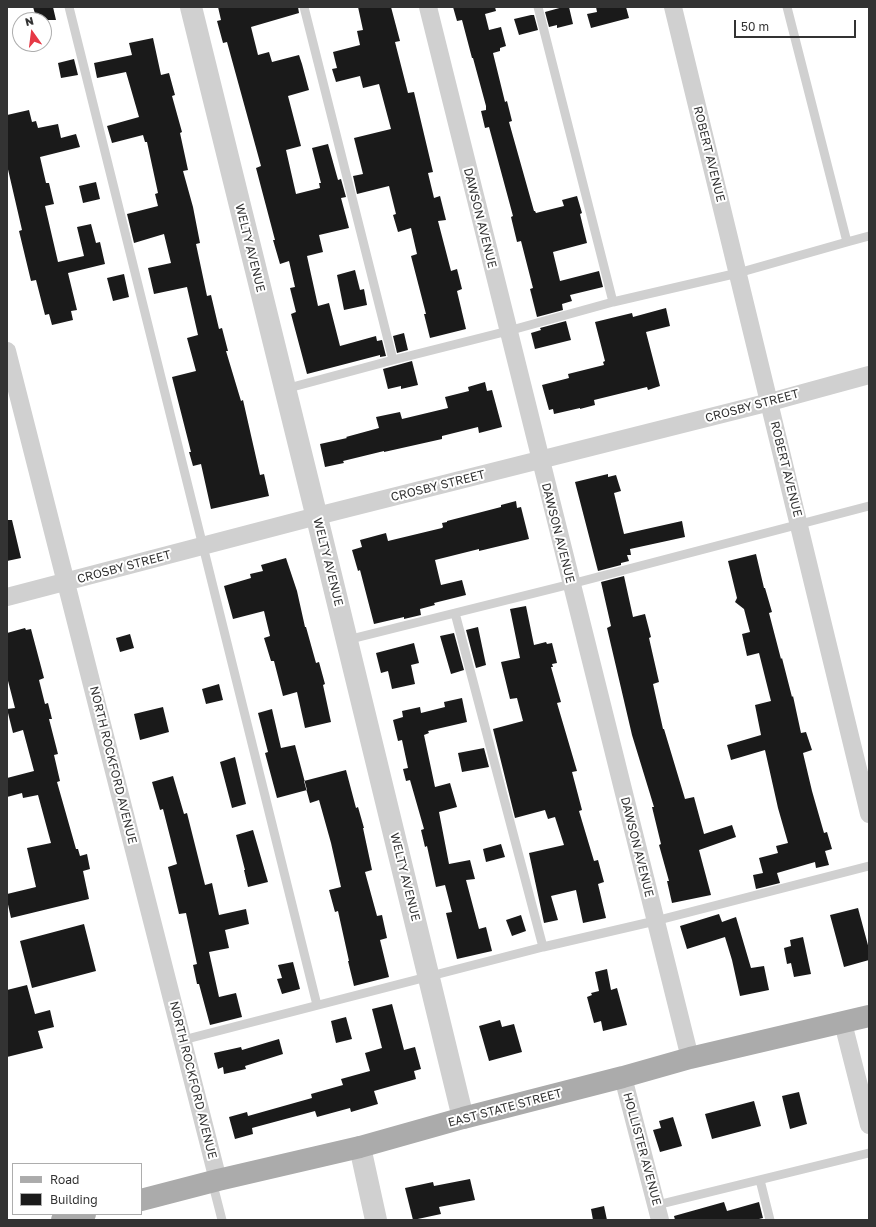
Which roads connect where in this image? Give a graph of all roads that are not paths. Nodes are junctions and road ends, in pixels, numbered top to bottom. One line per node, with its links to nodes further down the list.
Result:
1 (69, 7): 22 (lane)
2 (191, 7): 16 (street, WELTY AVENUE)
3 (304, 7): 14 (lane)
4 (428, 7): 12 (street, DAWSON AVENUE)
5 (538, 7): 11 (lane)
6 (673, 7): 10 (street, ROBERT AVENUE)
7 (787, 7): 9 (lane)
8 (869, 236): 9 (lane)
9 (847, 242): 10 (lane)
10 (738, 273): 11 (lane); 17 (street, ROBERT AVENUE)
11 (613, 302): 12 (lane)
12 (508, 331): 14 (lane); 18 (street, DAWSON AVENUE)
13 (7, 351): 23 (street, NORTH ROCKFORD AVENUE)
14 (393, 360): 16 (lane)
15 (869, 375): 17 (street, CROSBY STREET)
16 (285, 389): 20 (street, WELTY AVENUE)
17 (770, 402): 18 (street, CROSBY STREET); 21 (street, ROBERT AVENUE)
18 (540, 461): 20 (street, CROSBY STREET); 24 (street, DAWSON AVENUE)
19 (869, 506): 21 (lane)
20 (317, 516): 22 (street, CROSBY STREET); 27 (street, WELTY AVENUE)
21 (799, 524): 24 (lane); 28 (street, ROBERT AVENUE)
22 (204, 546): 23 (street, CROSBY STREET); 33 (lane)
23 (67, 582): 25 (street, CROSBY STREET); 36 (street, NORTH ROCKFORD AVENUE)
24 (571, 584): 26 (lane); 30 (street, DAWSON AVENUE)
25 (7, 597)
26 (455, 614): 27 (lane); 31 (lane)
27 (347, 640): 32 (street, WELTY AVENUE)
28 (869, 814)
29 (869, 866): 30 (lane)
30 (655, 921): 31 (lane); 37 (street, DAWSON AVENUE)
31 (543, 947): 32 (lane)
32 (429, 976): 33 (lane); 39 (street, WELTY AVENUE)
33 (317, 1005): 36 (lane)
34 (869, 1016): 35 (main road, EAST STATE STREET)
35 (843, 1022): 37 (main road, EAST STATE STREET); 40 (street)
36 (183, 1040): 44 (street, NORTH ROCKFORD AVENUE)
37 (690, 1058): 38 (main road, EAST STATE STREET)
38 (623, 1077): 39 (main road, EAST STATE STREET); 46 (street, HOLLISTER AVENUE)
39 (464, 1118): 41 (main road, EAST STATE STREET)
40 (869, 1125)
41 (360, 1147): 44 (main road, EAST STATE STREET); 50 (street)
42 (869, 1153): 43 (lane)
43 (760, 1180): 46 (lane); 51 (lane)
44 (215, 1181): 45 (main road, EAST STATE STREET); 49 (lane)
45 (142, 1200)
46 (658, 1213)
47 (83, 1215): 48 (main road)
48 (62, 1220)
49 (222, 1220)
50 (376, 1220)
51 (770, 1220)

